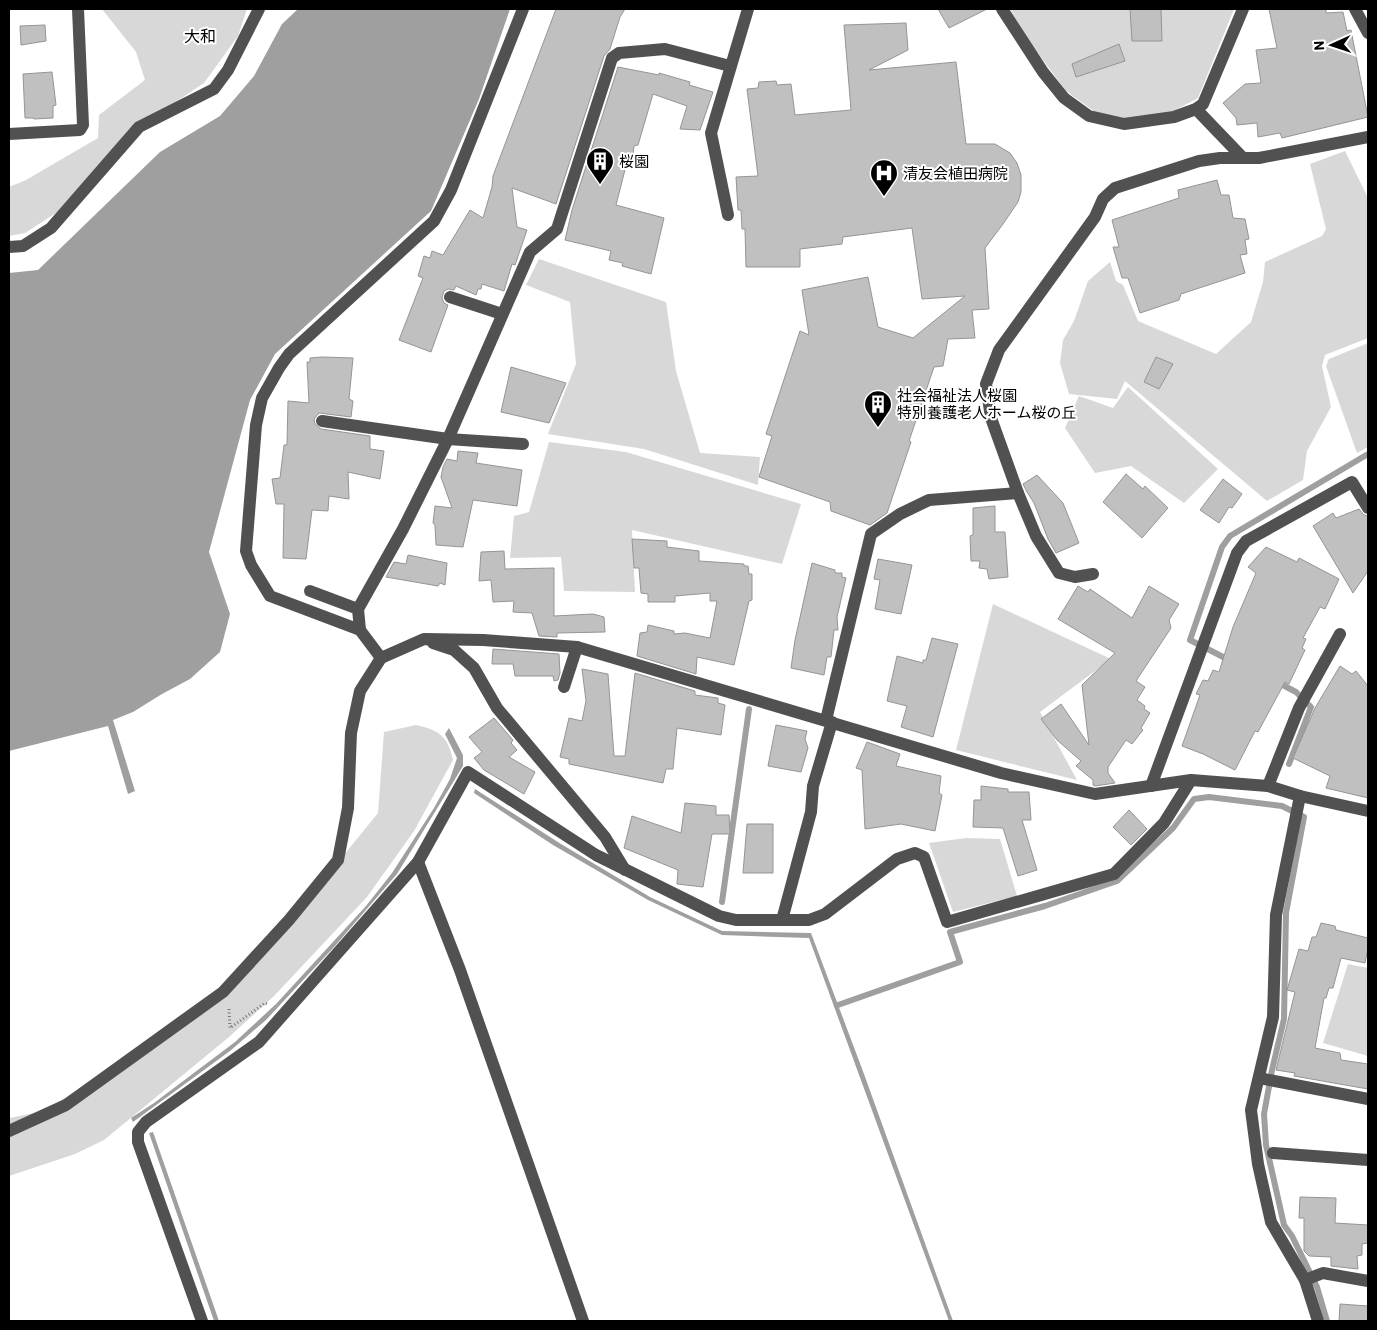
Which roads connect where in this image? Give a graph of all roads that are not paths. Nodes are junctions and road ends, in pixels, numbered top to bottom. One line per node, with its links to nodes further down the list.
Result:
1 (78, 9): 11 (street)
2 (259, 9): 15 (street)
3 (523, 9): 26 (street)
4 (748, 9): 9 (street)
5 (1002, 9): 10 (street)
6 (1243, 9): 10 (street)
7 (1355, 9): 8 (street)
8 (1368, 33)
9 (730, 66): 14 (street); 17 (street)
10 (1196, 109): 13 (street)
11 (9, 134)
12 (1368, 137): 13 (street)
13 (1243, 158): 21 (street)
14 (728, 215)
15 (9, 248)
16 (450, 297): 17 (street)
17 (502, 314): 19 (street)
18 (322, 420): 19 (street)
19 (448, 439): 20 (street); 25 (street)
20 (523, 444)
21 (1018, 493): 23 (street); 32 (street)
22 (1368, 508): 34 (street)
23 (1093, 574)
24 (310, 591): 25 (street)
25 (358, 609): 26 (street)
26 (360, 630): 30 (street)
27 (1340, 634): 35 (street)
28 (424, 639): 29 (street); 30 (street); 39 (street)
29 (578, 647): 31 (street); 32 (street)
30 (381, 658): 43 (street)
31 (564, 687)
32 (829, 721): 34 (street); 40 (street)
33 (1191, 780): 34 (street); 35 (street); 40 (street)
34 (1151, 786)
35 (1268, 786): 36 (street)
36 (1300, 796): 37 (street); 41 (street)
37 (1368, 811)
38 (418, 862): 39 (street); 48 (street); 49 (street)
39 (626, 870): 40 (street)
40 (782, 920)
41 (1259, 1078): 42 (street); 46 (street)
42 (1368, 1099)
43 (9, 1130)
44 (1273, 1153): 45 (street)
45 (1368, 1160)
46 (1305, 1280): 47 (street); 50 (street)
47 (1368, 1281)
48 (202, 1321)
49 (583, 1321)
50 (1318, 1321)

